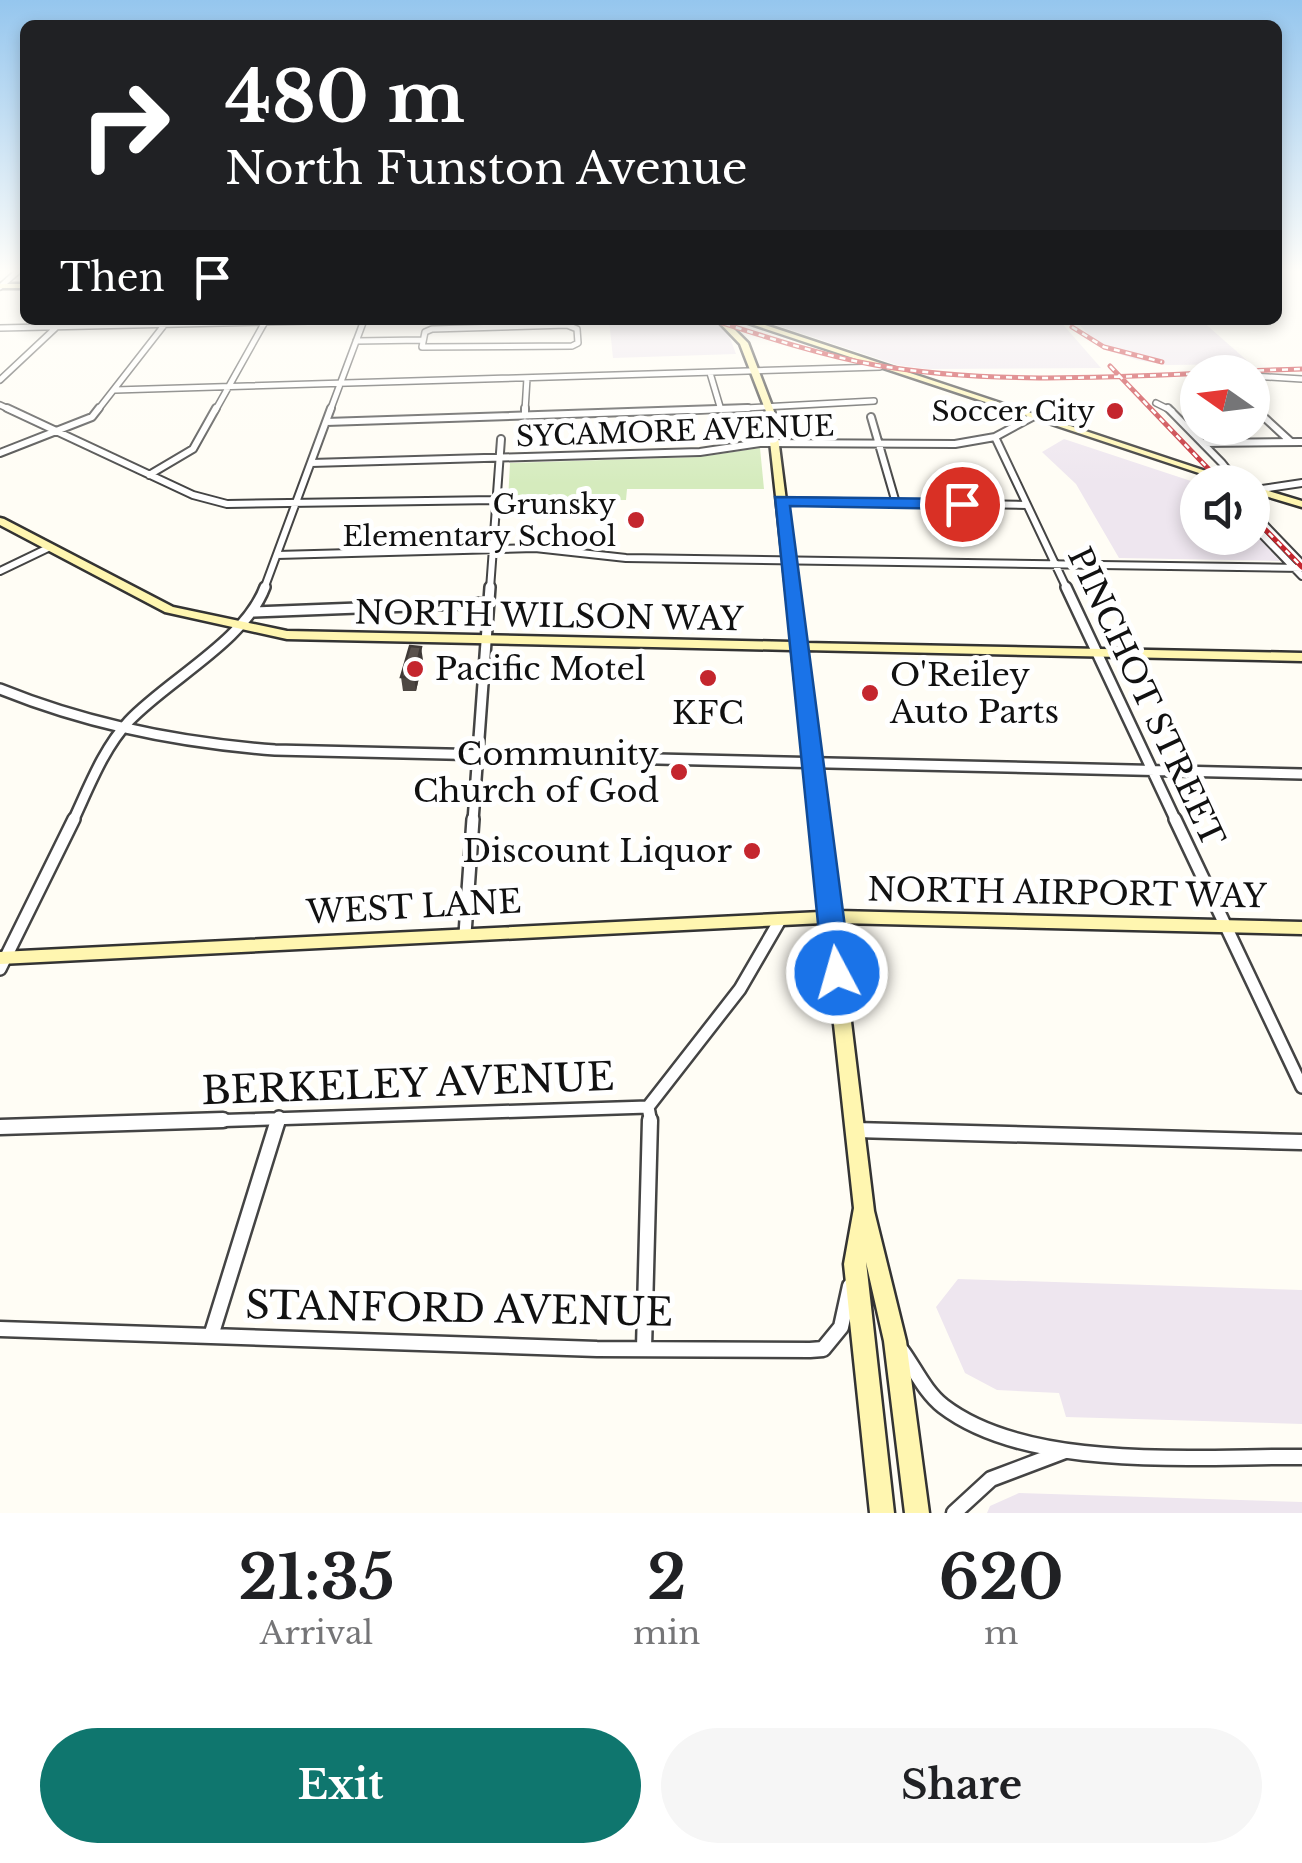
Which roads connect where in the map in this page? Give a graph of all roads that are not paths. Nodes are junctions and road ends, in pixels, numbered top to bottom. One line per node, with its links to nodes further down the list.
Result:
1 (40, 343): 15 (street)
2 (151, 343): 18 (street)
3 (253, 343): 17 (street)
4 (355, 343): 16 (street)
5 (423, 343): 6 (street)
6 (576, 343)
7 (744, 343): 10 (main road)
8 (802, 343): 9 (main road)
9 (880, 367): 10 (street); 26 (main road)
10 (757, 372): 11 (street); 22 (main road)
11 (710, 373): 13 (street); 23 (street)
12 (1270, 377): 14 (street)
13 (527, 378): 16 (street); 24 (street)
14 (1298, 378)
15 (0, 380)
16 (340, 383): 17 (street); 28 (street)
17 (229, 386): 18 (street); 44 (street)
18 (115, 390): 30 (street)
19 (874, 401): 22 (street)
20 (1156, 404): 27 (street)
21 (0, 405): 30 (street)
22 (770, 406): 23 (street); 33 (main road)
23 (721, 410): 24 (street)
24 (525, 416): 28 (street)
25 (871, 416): 37 (street)
26 (1034, 416): 31 (street, SYCAMORE AVENUE); 42 (main road)
27 (1180, 420)
28 (326, 422): 41 (street)
29 (1270, 423): 35 (street)
30 (58, 432): 39 (street); 44 (street)
31 (995, 437): 37 (street, SYCAMORE AVENUE); 52 (street, PINCHOT STREET)
32 (500, 439): 40 (street)
33 (775, 442): 37 (street, SYCAMORE AVENUE); 40 (street, SYCAMORE AVENUE); 49 (main road)
34 (1270, 442): 35 (street)
35 (1291, 442): 36 (street)
36 (1302, 442)
37 (879, 444): 50 (street)
38 (1204, 445): 43 (street)
39 (0, 452)
40 (499, 458): 41 (street, SYCAMORE AVENUE); 48 (street)
41 (311, 464): 53 (street)
42 (1182, 465)
43 (1223, 465)
44 (149, 475): 53 (street)
45 (1302, 483): 46 (street)
46 (1270, 488)
47 (1270, 494): 51 (main road)
48 (496, 500): 53 (street); 58 (street)
49 (781, 501): 50 (street); 60 (main road)
50 (896, 503): 52 (street)
51 (1302, 504)
52 (1027, 505): 61 (street, PINCHOT STREET)
53 (294, 506): 59 (street)
54 (0, 521): 57 (main road, NORTH WILSON WAY)
55 (1270, 533): 62 (street)
56 (1270, 541): 62 (street)
57 (48, 548): 63 (street); 66 (main road, NORTH WILSON WAY)
58 (492, 548): 59 (street); 60 (street); 64 (street)
59 (277, 555): 65 (street)
60 (788, 561): 61 (street); 68 (main road)
61 (1056, 565): 62 (street); 69 (street, PINCHOT STREET)
62 (1300, 569)
63 (0, 571)
64 (488, 603): 65 (street); 67 (street)
65 (253, 612): 66 (street)
66 (236, 627): 67 (main road, NORTH WILSON WAY); 72 (street)
67 (484, 642): 68 (main road, NORTH WILSON WAY); 73 (street)
68 (799, 648): 69 (main road, NORTH WILSON WAY); 74 (main road)
69 (1098, 654): 70 (main road, NORTH WILSON WAY); 75 (street, PINCHOT STREET)
70 (1302, 657)
71 (0, 690): 72 (street)
72 (121, 730): 73 (street); 82 (street)
73 (475, 756): 74 (street); 81 (street)
74 (813, 763): 75 (street); 77 (main road)
75 (1154, 771): 76 (street); 79 (street, PINCHOT STREET)
76 (1302, 774)
77 (831, 917): 78 (main road, WEST LANE); 79 (main road, NORTH AIRPORT WAY); 87 (main road)
78 (780, 920): 81 (main road, WEST LANE); 84 (street, BERKELEY AVENUE)
79 (1227, 926): 80 (main road, NORTH AIRPORT WAY); 83 (street, PINCHOT STREET)
80 (1302, 928)
81 (465, 934): 82 (main road, WEST LANE)
82 (2, 962)
83 (1302, 1087)
84 (648, 1108): 85 (street, BERKELEY AVENUE); 94 (street)
85 (278, 1118): 86 (street, BERKELEY AVENUE); 92 (street)
86 (0, 1126)
87 (854, 1130): 88 (street); 89 (main road)
88 (1302, 1142)
89 (864, 1210): 90 (main road); 93 (main road)
90 (855, 1264): 94 (street, STANFORD AVENUE); 97 (main road)
91 (0, 1329): 92 (street, STANFORD AVENUE)
92 (211, 1336): 94 (street, STANFORD AVENUE)
93 (895, 1341): 95 (street); 98 (main road)
94 (644, 1348)
95 (1068, 1450): 96 (street); 99 (street)
96 (1302, 1457)
97 (882, 1513)
98 (916, 1513)
99 (954, 1513)

